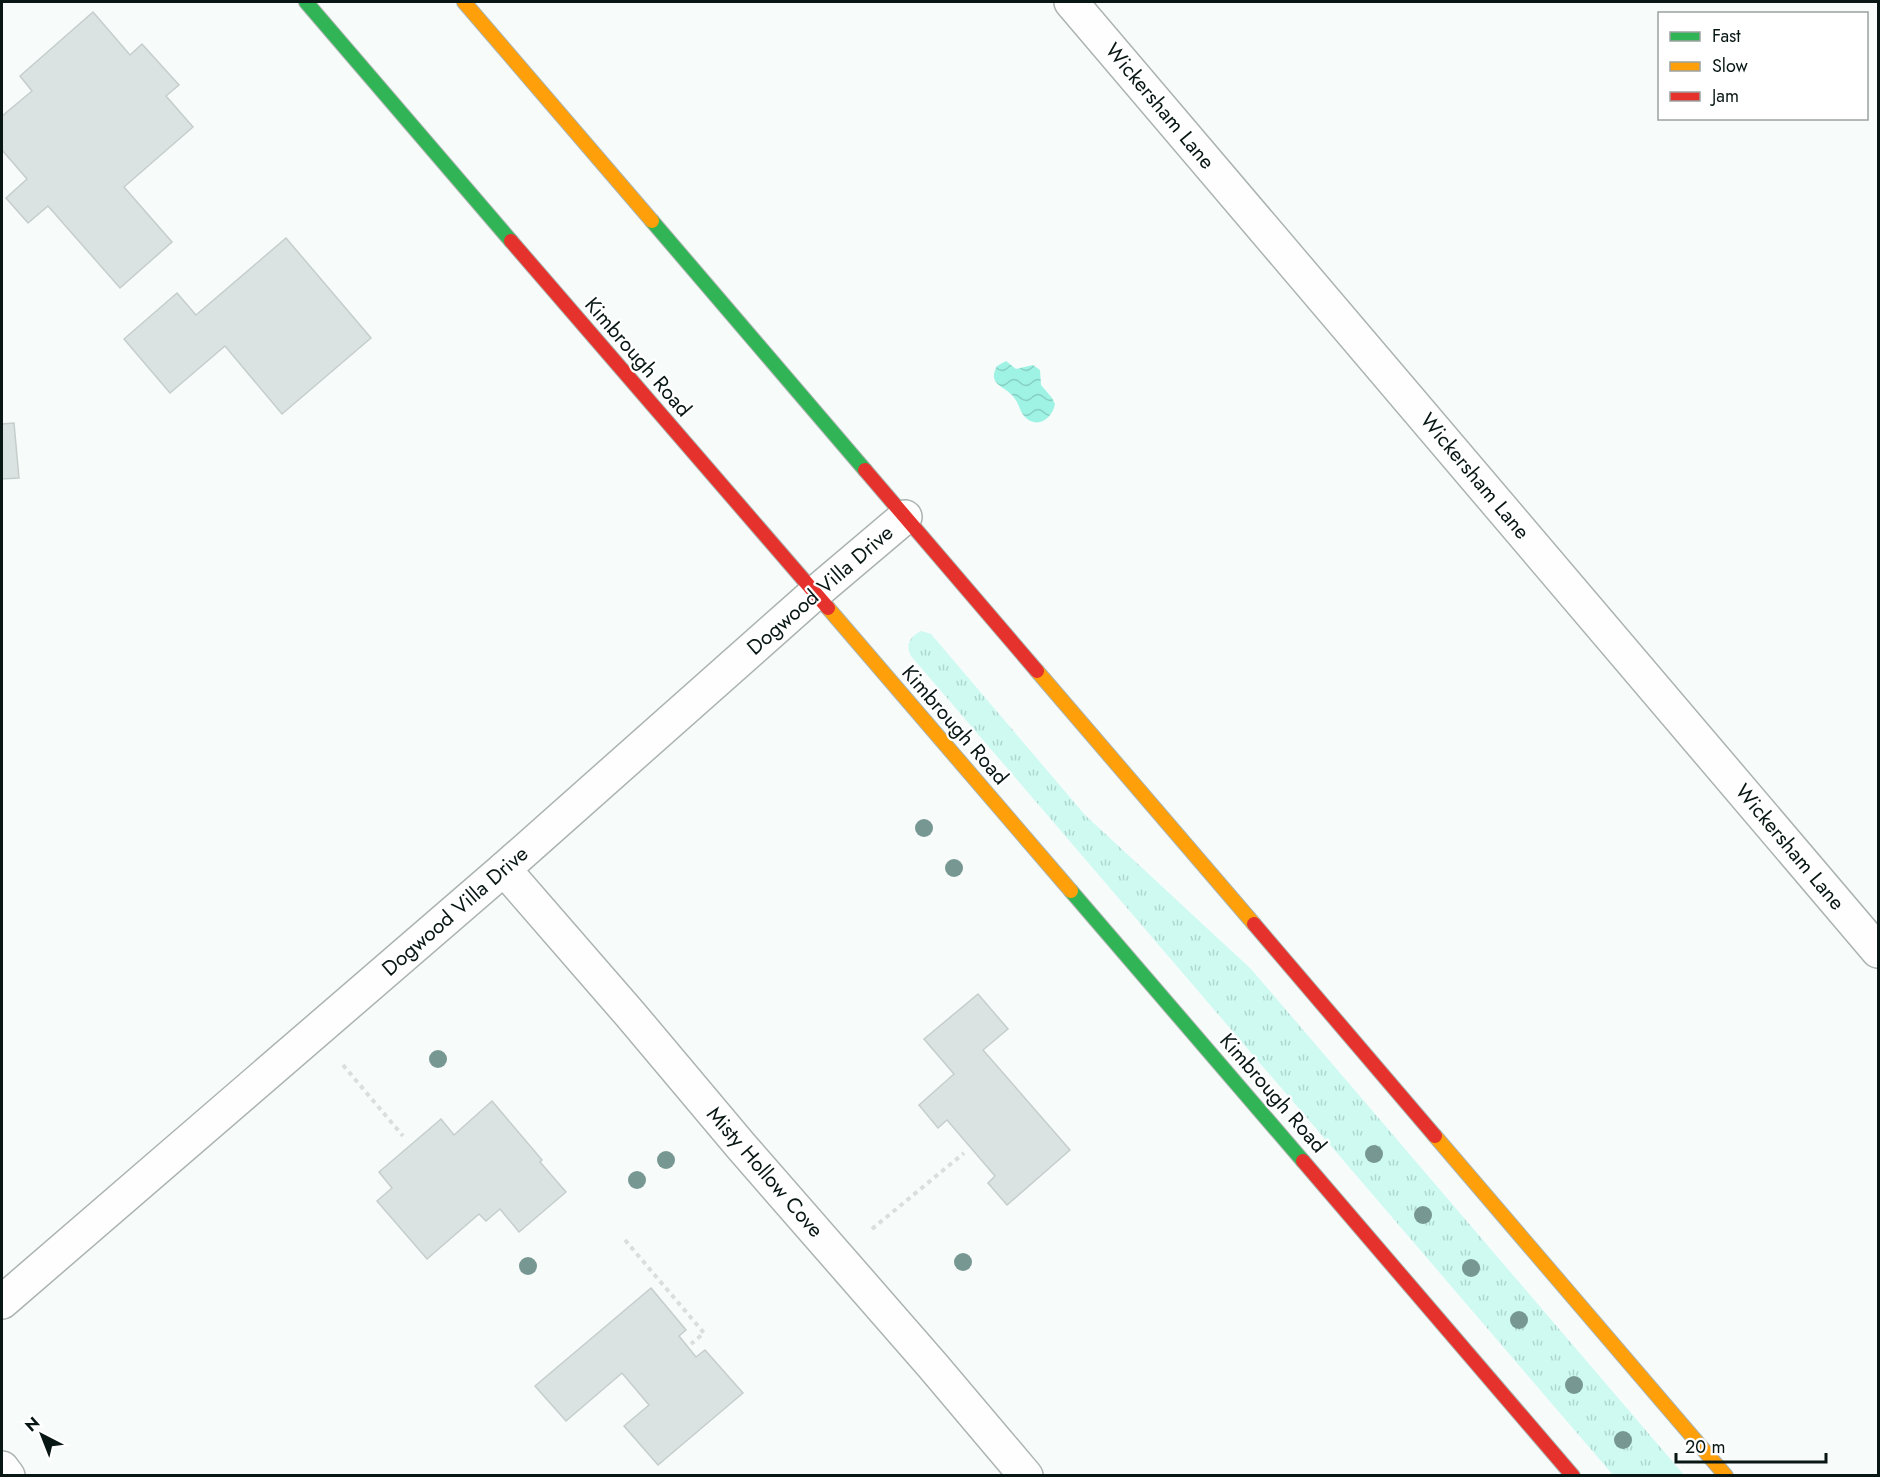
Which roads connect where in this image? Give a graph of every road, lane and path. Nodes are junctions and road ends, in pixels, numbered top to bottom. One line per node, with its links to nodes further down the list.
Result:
1 (306, 2): 5 (street, Kimbrough Road)
2 (464, 2): 4 (street)
3 (1071, 2): 7 (street, Wickersham Lane)
4 (905, 517): 5 (street, Dogwood Villa Drive); 19 (street)
5 (814, 594): 6 (street, Dogwood Villa Drive); 18 (street, Kimbrough Road)
6 (504, 869): 8 (street, Dogwood Villa Drive); 12 (street, Misty Hollow Cove)
7 (1878, 951)
8 (315, 1031): 9 (path); 13 (street, Dogwood Villa Drive)
9 (403, 1136)
10 (964, 1154): 12 (path)
11 (625, 1240): 14 (path)
12 (838, 1256): 17 (street, Misty Hollow Cove)
13 (2, 1302)
14 (691, 1344)
15 (2, 1468): 16 (street)
16 (8, 1476)
17 (1026, 1476)
18 (1573, 1476)
19 (1726, 1476)

